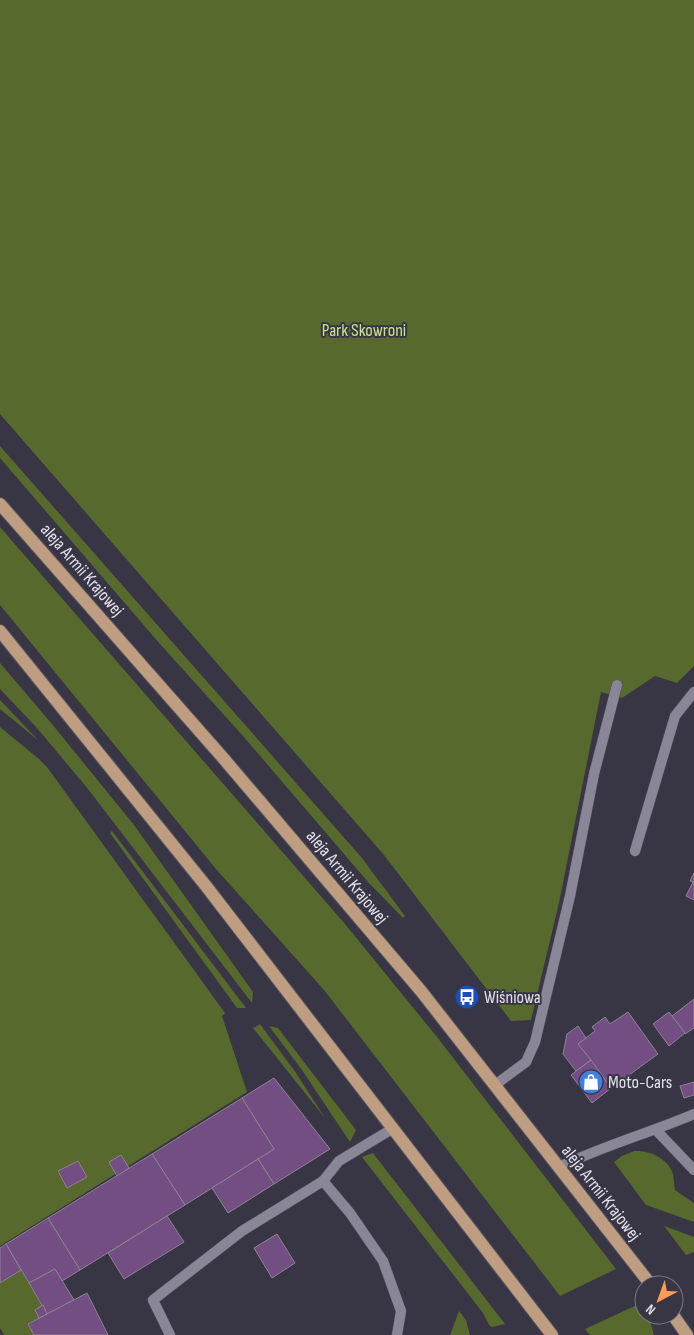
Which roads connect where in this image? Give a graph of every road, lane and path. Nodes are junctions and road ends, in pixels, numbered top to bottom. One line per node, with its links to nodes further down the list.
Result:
1 (0, 504): 6 (main road, aleja Armii Krajowej)
2 (0, 631): 8 (main road)
3 (617, 685): 6 (lane)
4 (694, 692): 5 (lane)
5 (635, 851)
6 (495, 1085): 10 (main road, aleja Armii Krajowej)
7 (694, 1114): 9 (lane)
8 (392, 1129): 12 (lane); 16 (main road)
9 (656, 1130): 10 (lane); 11 (lane)
10 (559, 1167): 13 (main road, aleja Armii Krajowej)
11 (694, 1170)
12 (323, 1181): 14 (lane); 15 (lane)
13 (643, 1275)
14 (170, 1335)
15 (397, 1335)
16 (552, 1335)

